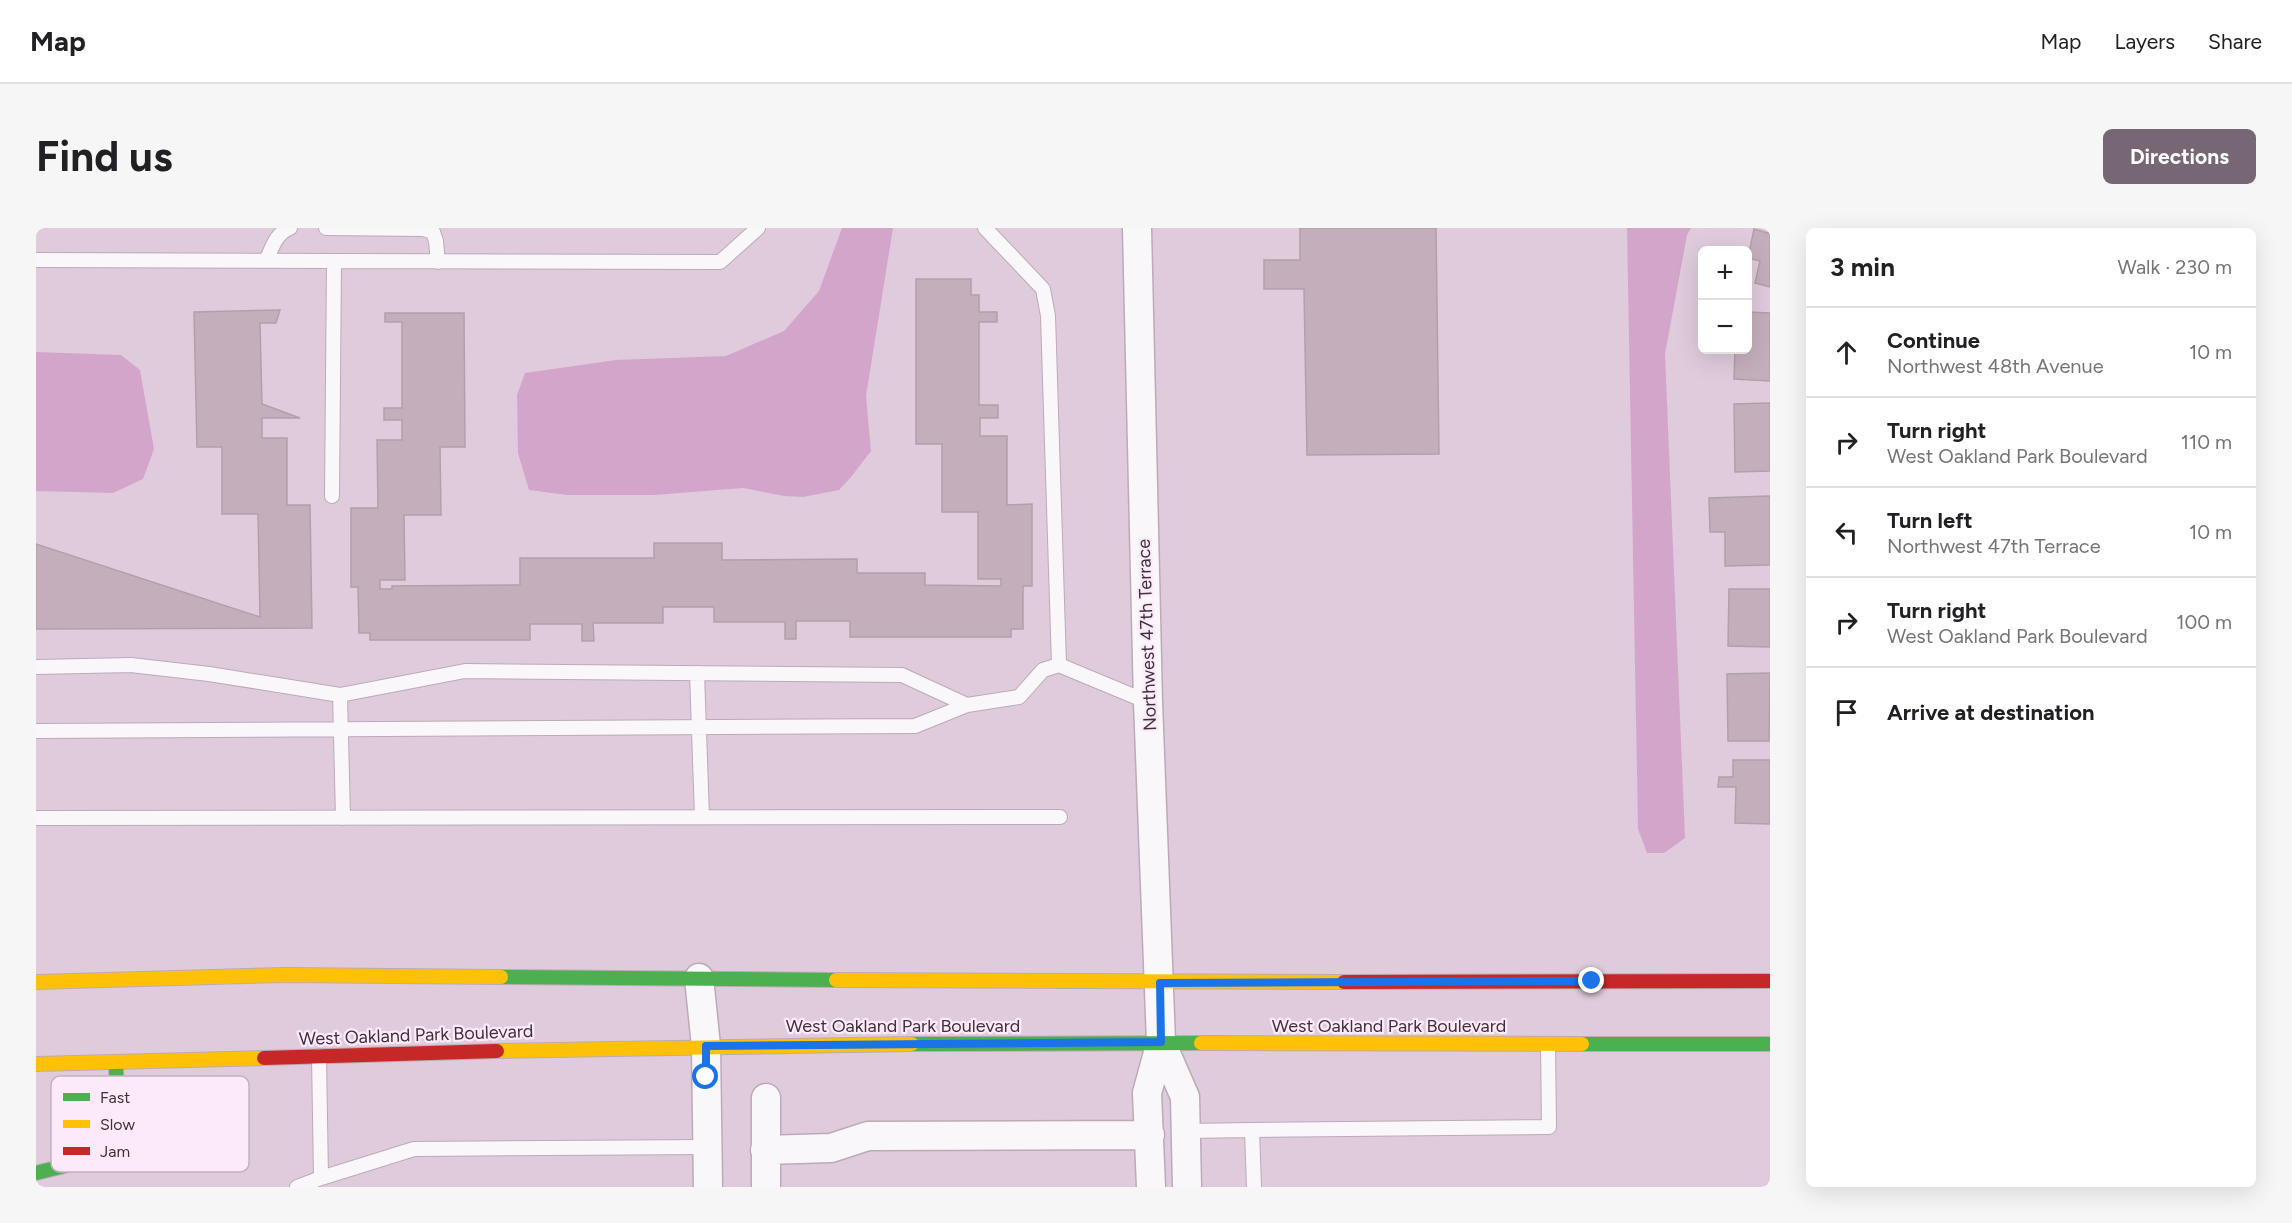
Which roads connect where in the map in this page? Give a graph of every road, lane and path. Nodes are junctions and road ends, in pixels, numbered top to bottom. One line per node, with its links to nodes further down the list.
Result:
1 (290, 228): 7 (lane)
2 (326, 228): 9 (lane)
3 (758, 228): 9 (lane)
4 (985, 228): 11 (lane)
5 (1137, 228): 15 (street, Northwest 47th Terrace)
6 (36, 260): 7 (lane)
7 (266, 261): 8 (lane)
8 (334, 262): 9 (lane); 10 (lane)
9 (438, 262)
10 (332, 496)
11 (1059, 665): 15 (lane); 16 (lane)
12 (36, 667): 14 (lane)
13 (697, 673): 14 (lane); 16 (lane); 17 (lane)
14 (340, 695): 18 (lane)
15 (1148, 702): 27 (street, Northwest 47th Terrace)
16 (967, 705): 17 (lane)
17 (699, 727): 18 (lane); 20 (lane)
18 (340, 730): 19 (lane); 23 (lane)
19 (36, 731)
20 (702, 817): 21 (lane); 23 (lane)
21 (1060, 817)
22 (36, 818): 23 (lane)
23 (343, 818)
24 (699, 978): 26 (main road); 27 (main road); 31 (street)
25 (1770, 981): 27 (main road)
26 (36, 982)
27 (1160, 983): 28 (street, Northwest 47th Terrace)
28 (1161, 1042): 30 (main road, West Oakland Park Boulevard); 31 (main road, West Oakland Park Boulevard); 38 (street, Northwest 47th Terrace); 39 (street, Northwest 47th Terrace)
29 (1770, 1044): 30 (main road, West Oakland Park Boulevard)
30 (1548, 1045): 37 (lane)
31 (706, 1046): 32 (main road, West Oakland Park Boulevard); 40 (street)
32 (319, 1055): 33 (main road, West Oakland Park Boulevard); 44 (lane)
33 (116, 1062): 34 (main road, West Oakland Park Boulevard); 35 (main road)
34 (36, 1064)
35 (116, 1076)
36 (766, 1098): 41 (street)
37 (1252, 1130): 38 (lane); 50 (lane)
38 (1186, 1131): 49 (street, Northwest 47th Terrace)
39 (1150, 1135): 41 (street); 48 (street, Northwest 47th Terrace)
40 (708, 1147): 44 (lane); 46 (street)
41 (765, 1150): 47 (street)
42 (51, 1169): 43 (main road)
43 (36, 1173)
44 (321, 1178): 45 (lane)
45 (297, 1187)
46 (708, 1187)
47 (766, 1187)
48 (1151, 1187)
49 (1188, 1187)
50 (1254, 1187)

